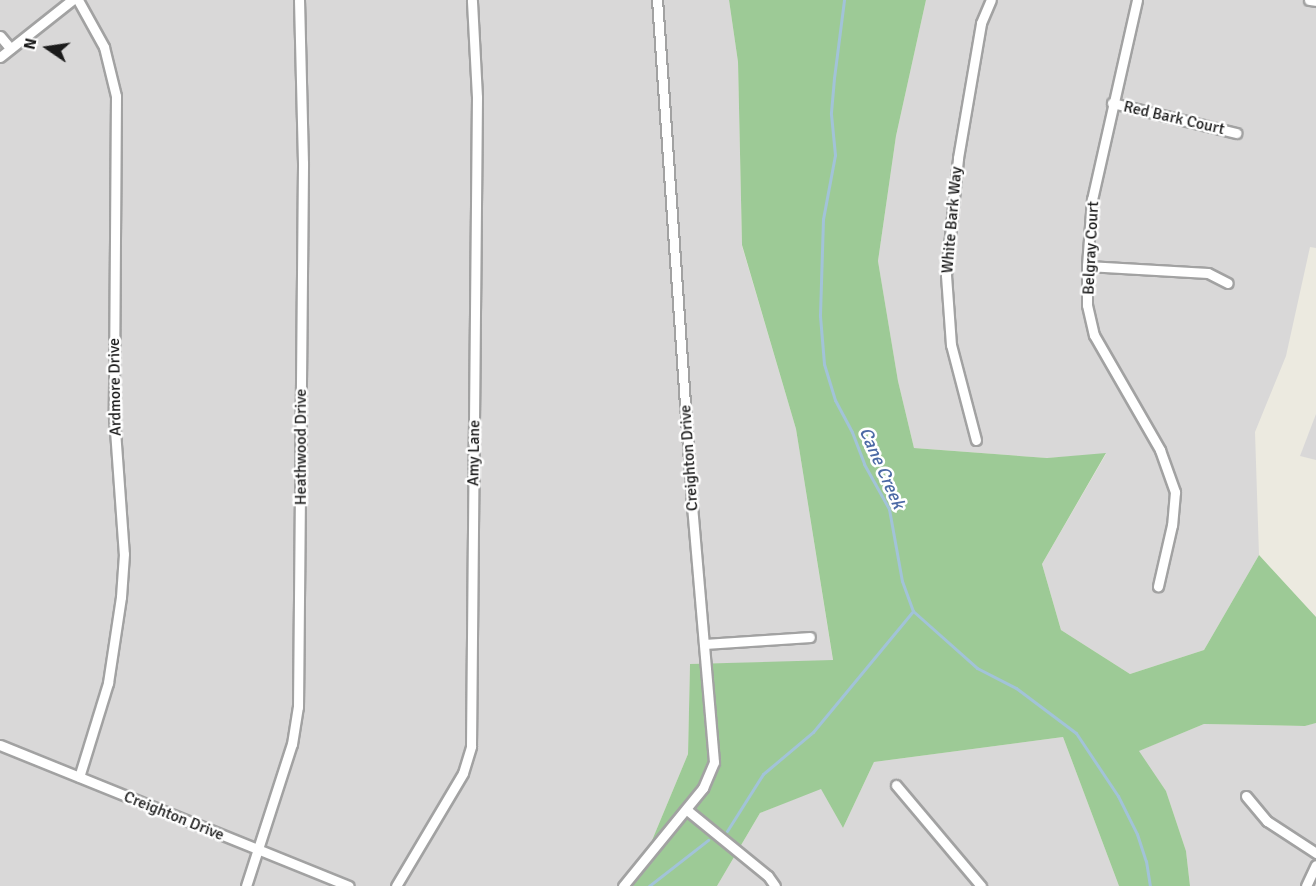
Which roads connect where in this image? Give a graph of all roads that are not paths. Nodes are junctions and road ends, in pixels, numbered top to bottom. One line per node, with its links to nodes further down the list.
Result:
1 (72, 0): 11 (street)
2 (78, 0): 22 (street, Ardmore Drive)
3 (299, 0): 26 (street, Heathwood Drive)
4 (472, 0): 31 (street, Amy Lane)
5 (657, 0): 20 (street, Creighton Drive)
6 (991, 0): 17 (street, White Bark Way)
7 (1137, 0): 13 (street, Belgray Court)
8 (1309, 0): 9 (street)
9 (1316, 2)
10 (0, 36): 11 (street)
11 (10, 48): 12 (street)
12 (0, 57)
13 (1112, 103): 14 (street, Red Bark Court); 15 (street, Belgray Court)
14 (1236, 133)
15 (1087, 266): 16 (street); 18 (street, Belgray Court)
16 (1228, 283)
17 (976, 440)
18 (1158, 586)
19 (810, 637): 20 (street)
20 (705, 644): 25 (street, Creighton Drive)
21 (0, 745): 22 (street, Creighton Drive)
22 (79, 777): 26 (street, Creighton Drive)
23 (896, 785): 34 (street)
24 (1246, 796): 27 (street)
25 (687, 810): 32 (street, Creighton Drive); 33 (street)
26 (259, 850): 29 (street, Heathwood Drive); 30 (street, Creighton Drive)
27 (1316, 853)
28 (1316, 865): 35 (street)
29 (246, 886)
30 (349, 886)
31 (396, 886)
32 (623, 886)
33 (775, 886)
34 (981, 886)
35 (1306, 886)

